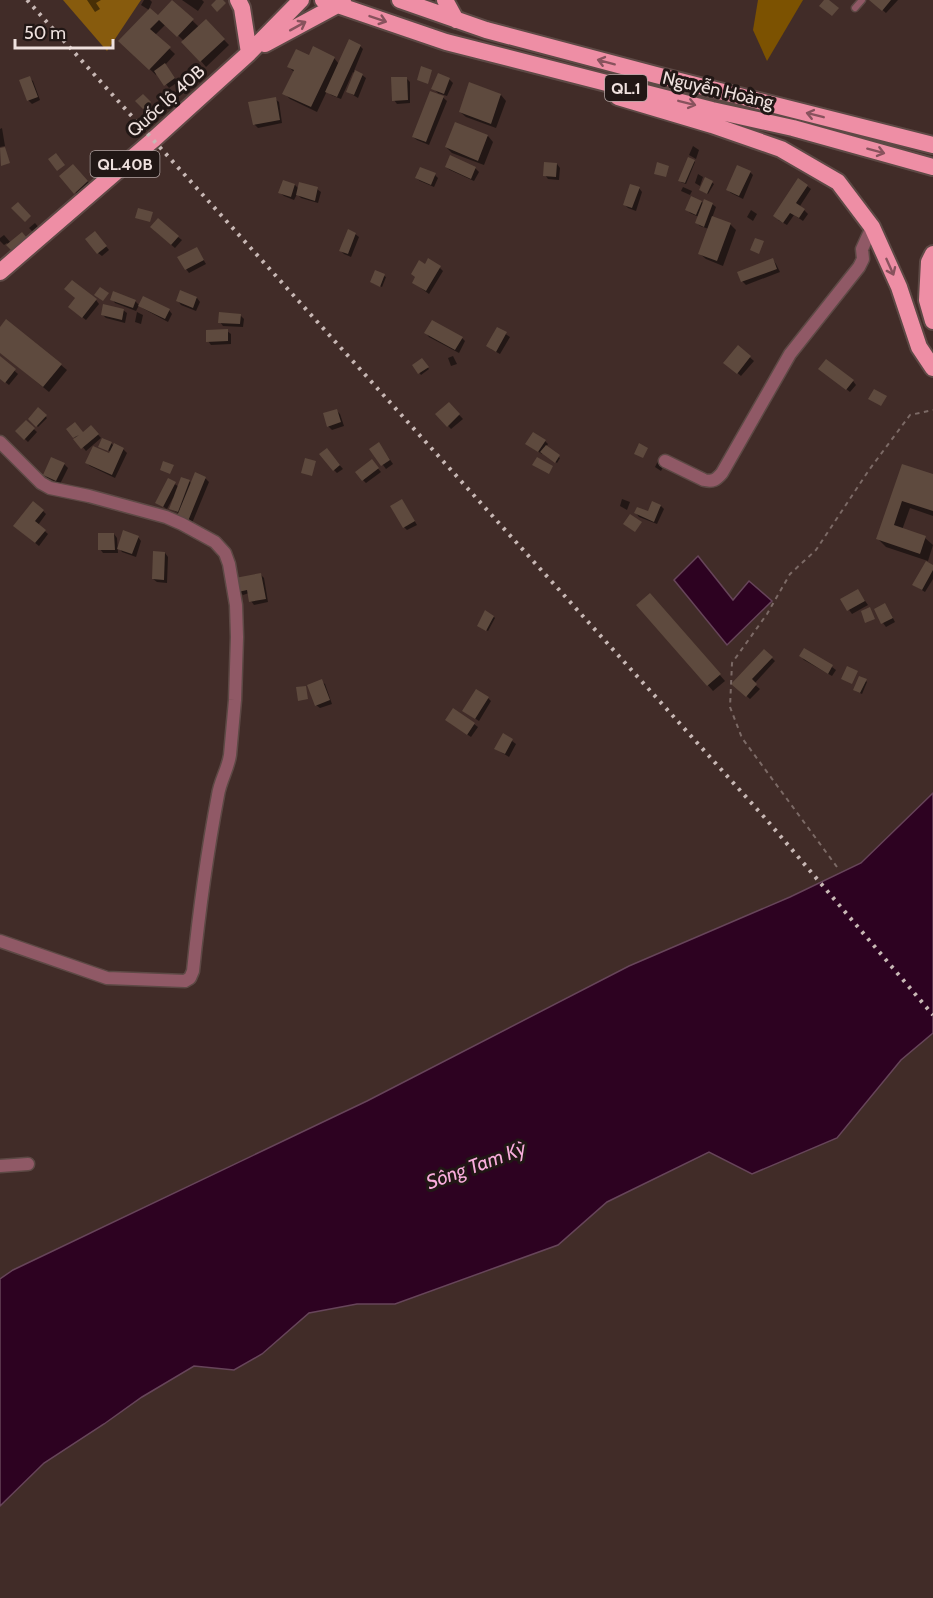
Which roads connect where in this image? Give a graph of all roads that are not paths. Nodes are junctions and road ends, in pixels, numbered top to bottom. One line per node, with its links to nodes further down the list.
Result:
1 (238, 0): 9 (highway)
2 (301, 0): 9 (highway, Quốc lộ 40B / QL.40B)
3 (400, 0): 8 (highway, Nguyễn Hoàng / QL.1)
4 (446, 0): 8 (highway)
5 (862, 0): 7 (lane)
6 (335, 2): 9 (highway, Quốc lộ 40B / QL.40B, one-way to 6); 10 (highway, Nguyễn Hoàng / QL.1, one-way to 10)
7 (855, 8)
8 (456, 20): 11 (highway, Nguyễn Hoàng / QL.1, one-way to 8)
9 (249, 53): 15 (highway, Quốc lộ 40B / QL.40B)
10 (545, 67): 12 (highway, Nguyễn Hoàng / QL.1, one-way to 12); 13 (highway)
11 (933, 145)
12 (933, 167)
13 (872, 227): 17 (highway, one-way to 17); 19 (street)
14 (933, 254): 16 (highway)
15 (0, 272)
16 (933, 321)
17 (933, 368)
18 (0, 442): 20 (street)
19 (665, 461)
20 (0, 941)
21 (28, 1164): 22 (street)
22 (0, 1166)

